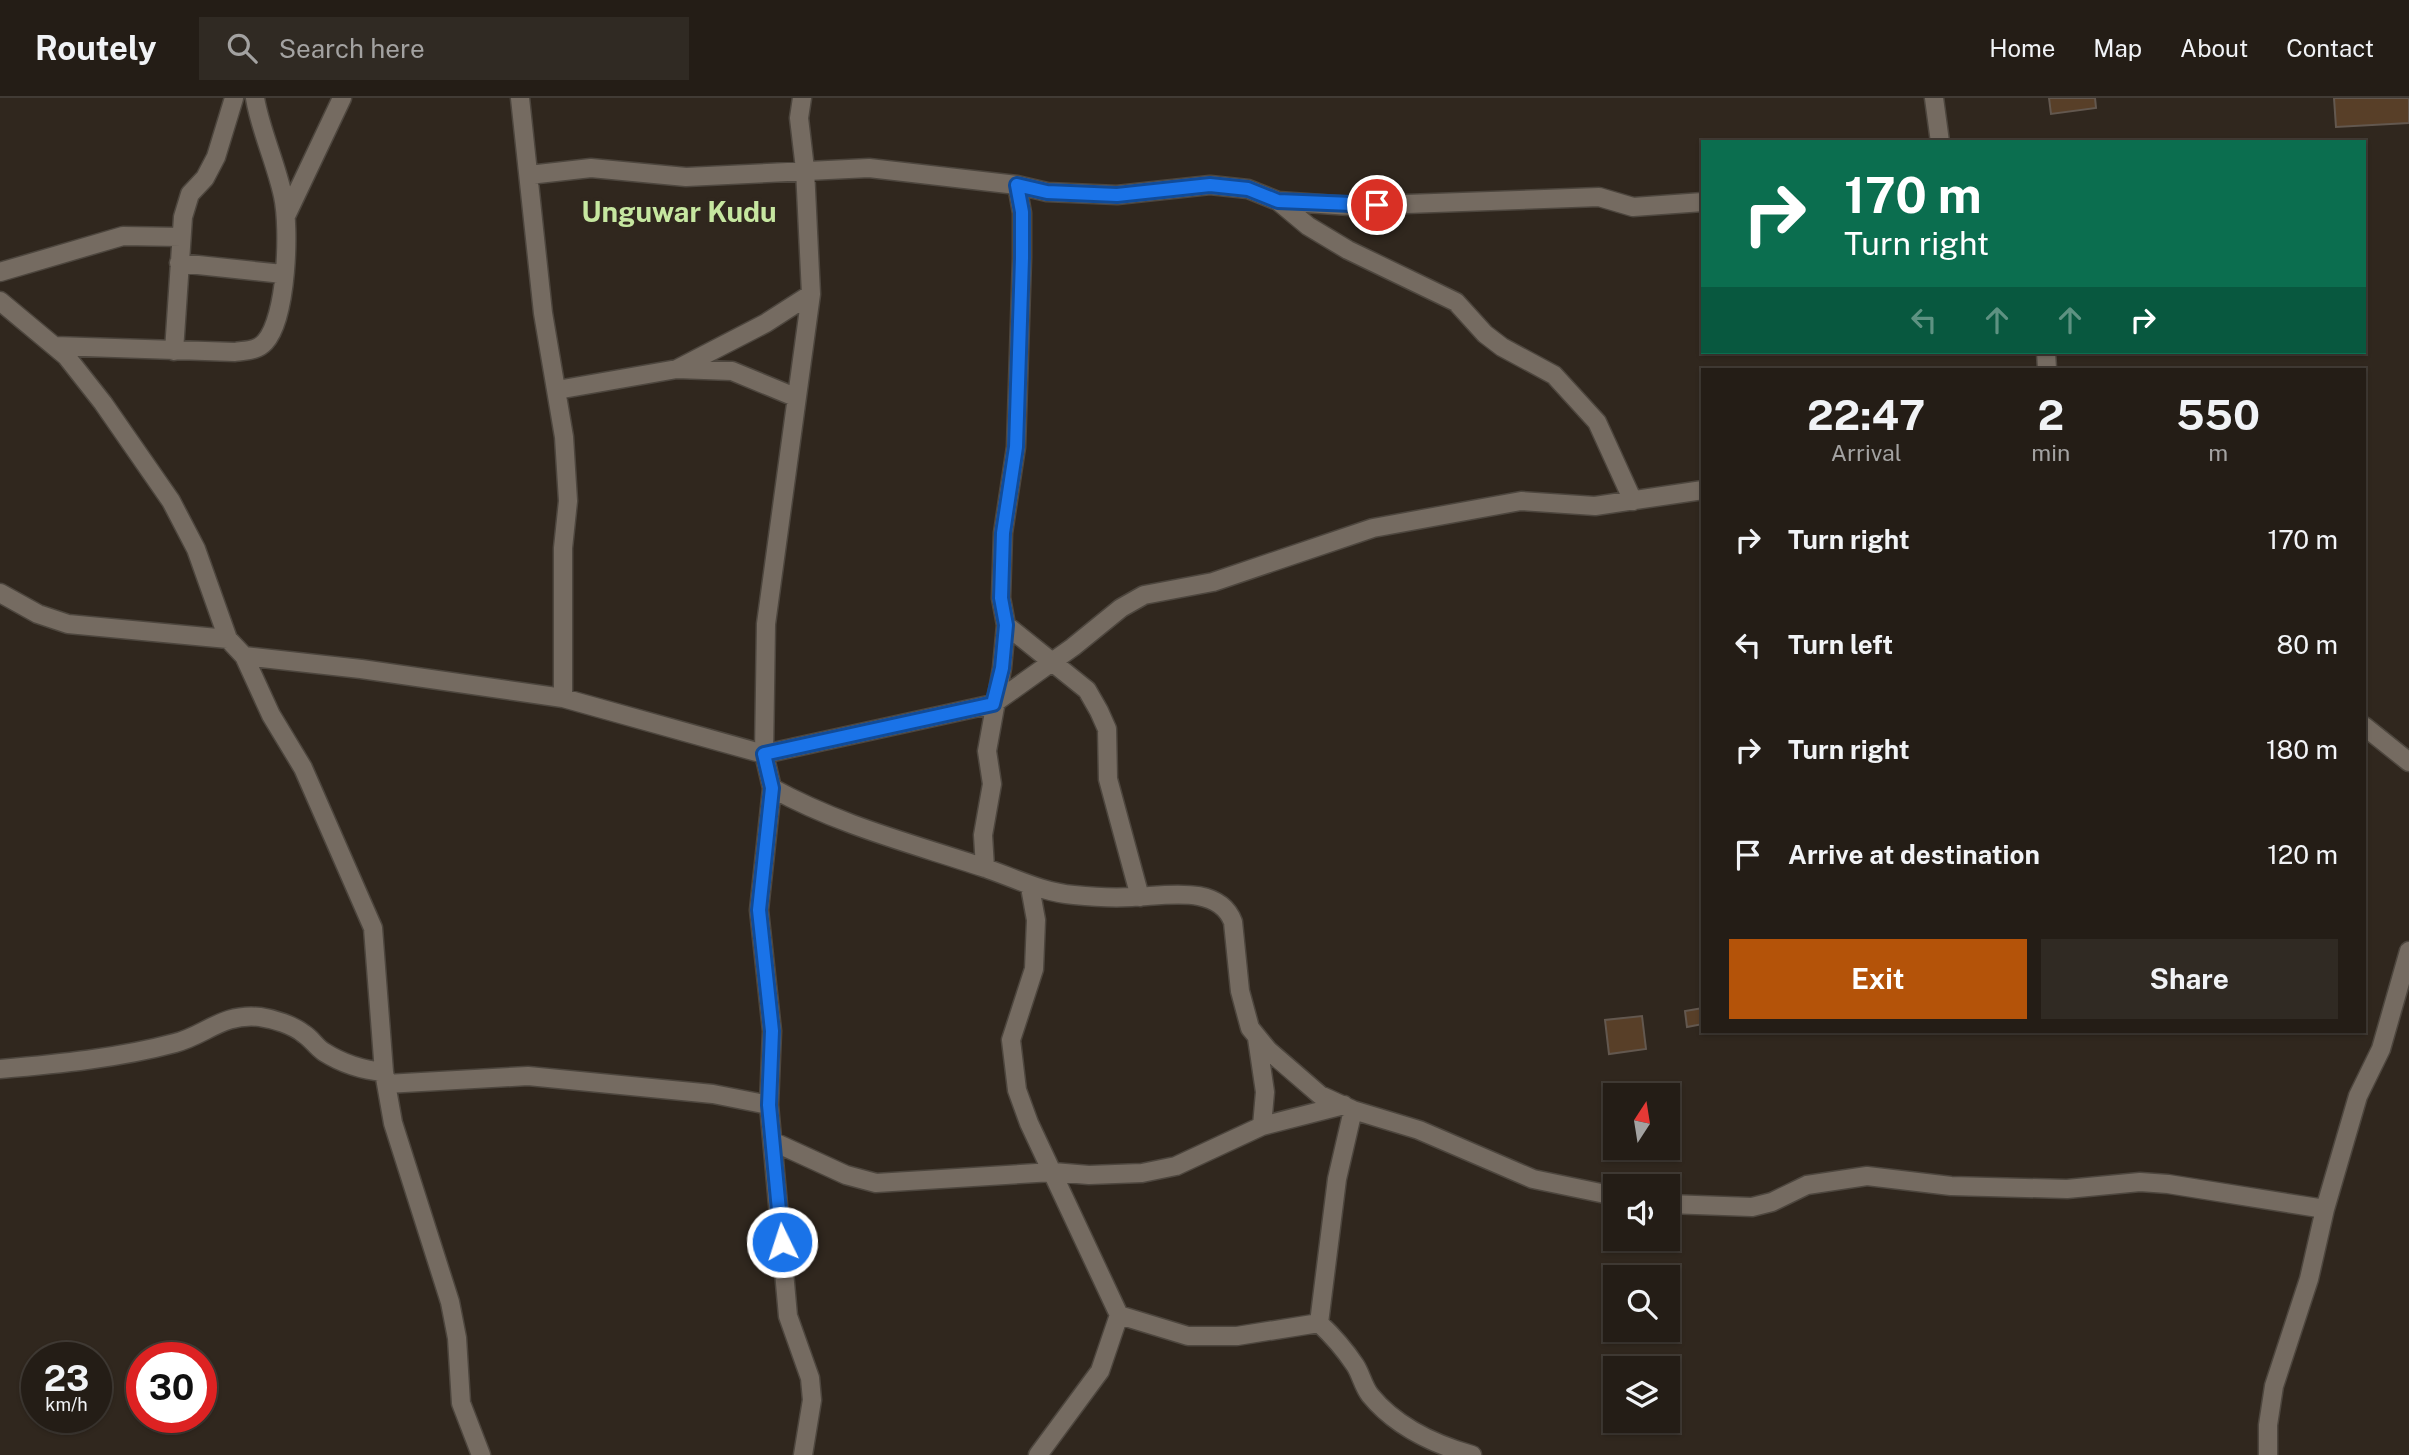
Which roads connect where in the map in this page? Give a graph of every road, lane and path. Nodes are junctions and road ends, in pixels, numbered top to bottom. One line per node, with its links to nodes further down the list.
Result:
1 (234, 98): 14 (street)
2 (255, 98): 13 (street)
3 (342, 98): 13 (street)
4 (520, 98): 9 (street)
5 (802, 98): 8 (street)
6 (1934, 98): 7 (street)
7 (1940, 140)
8 (805, 169): 9 (street); 10 (street); 18 (street)
9 (529, 175): 23 (street)
10 (1017, 185): 11 (street); 28 (street)
11 (1278, 201): 12 (street); 26 (street)
12 (1701, 202)
13 (286, 216): 17 (street)
14 (181, 237): 15 (street); 16 (street)
15 (179, 263): 17 (street); 21 (street)
16 (0, 272)
17 (283, 274): 21 (street)
18 (811, 294): 22 (street); 24 (street)
19 (0, 301): 20 (street)
20 (55, 346): 21 (street); 29 (street)
21 (174, 351)
22 (677, 369): 23 (street); 24 (street)
23 (556, 390): 32 (street)
24 (795, 397): 35 (street)
25 (1701, 490): 26 (street)
26 (1633, 501): 31 (street)
27 (0, 593): 29 (street)
28 (1006, 625): 31 (street); 33 (street)
29 (228, 639): 30 (street)
30 (244, 656): 32 (street); 44 (street)
31 (1052, 662): 33 (street); 40 (street)
32 (563, 698): 35 (street)
33 (993, 704): 35 (street); 38 (street)
34 (2366, 728): 36 (street)
35 (764, 754): 37 (street)
36 (2409, 762)
37 (772, 788): 38 (street); 45 (street)
38 (985, 868): 39 (street)
39 (1030, 887): 40 (street); 49 (street)
40 (1140, 897): 42 (street)
41 (2409, 951): 52 (street)
42 (1257, 1038): 46 (street); 47 (street)
43 (0, 1069): 44 (street)
44 (385, 1078): 45 (street); 55 (street)
45 (769, 1105): 48 (street)
46 (1349, 1108): 47 (street); 50 (street); 54 (street)
47 (1262, 1126): 49 (street)
48 (774, 1142): 49 (street); 56 (street)
49 (1053, 1172): 53 (street)
50 (1603, 1194)
51 (1680, 1204): 52 (street)
52 (2325, 1209): 59 (street)
53 (1119, 1315): 54 (street); 57 (street)
54 (1320, 1324): 58 (street)
55 (481, 1455)
56 (803, 1455)
57 (1038, 1455)
58 (1472, 1455)
59 (2268, 1455)

